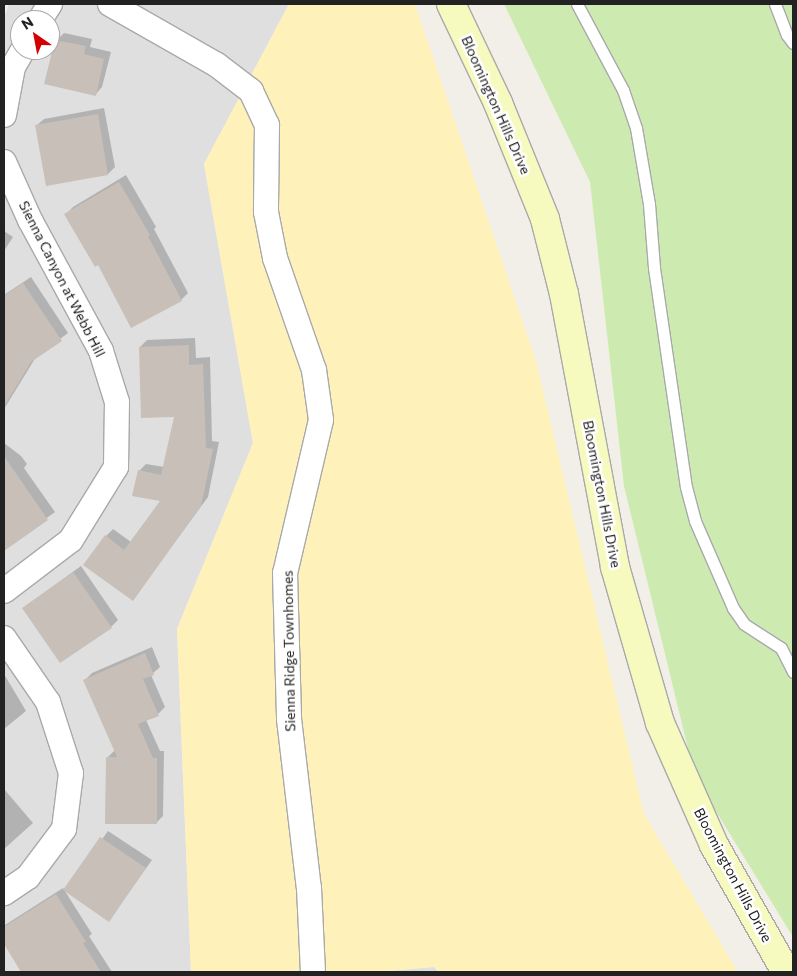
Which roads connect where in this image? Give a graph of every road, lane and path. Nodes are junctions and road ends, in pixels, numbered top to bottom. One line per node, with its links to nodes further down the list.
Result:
1 (110, 4): 13 (street, Sienna Ridge Townhomes)
2 (451, 4): 14 (street, Bloomington Hills Drive)
3 (577, 4): 11 (lane)
4 (775, 4): 5 (lane)
5 (793, 43)
6 (17, 60): 7 (street)
7 (4, 115)
8 (4, 162): 9 (street, Sienna Canyon at Webb Hill)
9 (4, 592)
10 (4, 638): 12 (street)
11 (793, 672)
12 (4, 893)
13 (312, 972)
14 (786, 972)

